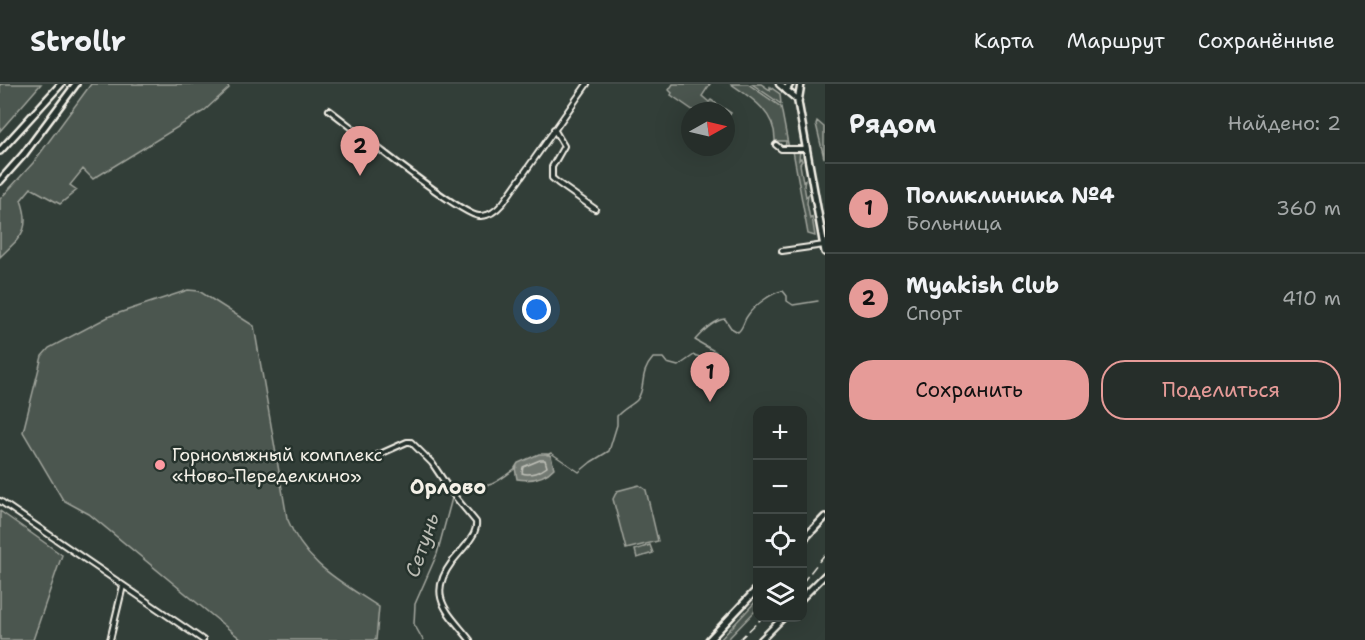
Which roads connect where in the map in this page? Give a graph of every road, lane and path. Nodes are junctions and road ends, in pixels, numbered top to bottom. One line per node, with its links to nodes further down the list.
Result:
1 (61, 84): 13 (main road)
2 (76, 84): 14 (main road)
3 (587, 84): 10 (street)
4 (778, 84): 7 (street)
5 (790, 84): 7 (main road)
6 (801, 84): 8 (main road)
7 (786, 90): 8 (main road)
8 (798, 100): 12 (main road)
9 (329, 110): 10 (street)
10 (554, 129): 15 (street)
11 (776, 145): 12 (street)
12 (807, 149): 16 (main road)
13 (0, 151)
14 (0, 181)
15 (595, 209)
16 (824, 245): 17 (street); 18 (main road)
17 (782, 250)
18 (825, 252)
19 (371, 458): 30 (street)
20 (0, 501): 24 (street)
21 (825, 517): 22 (main road)
22 (807, 536)
23 (825, 575): 26 (street)
24 (123, 585): 28 (street); 29 (street)
25 (753, 593): 31 (main road)
26 (807, 593)
27 (779, 622): 32 (street)
28 (110, 640)
29 (203, 640)
30 (470, 640)
31 (709, 640)
32 (761, 640)

